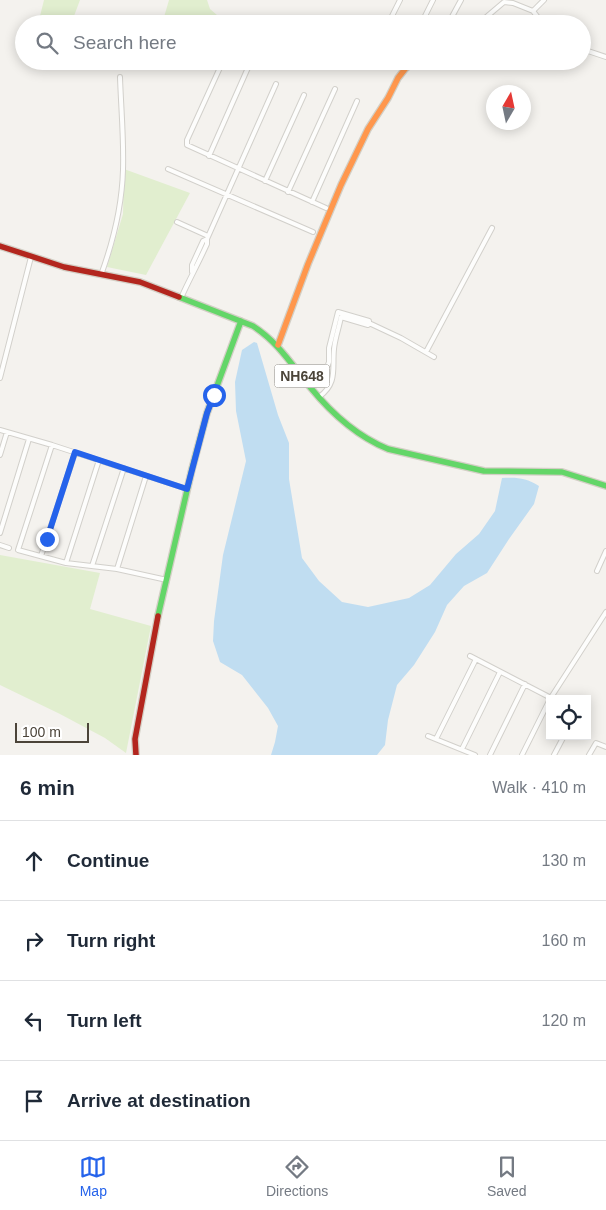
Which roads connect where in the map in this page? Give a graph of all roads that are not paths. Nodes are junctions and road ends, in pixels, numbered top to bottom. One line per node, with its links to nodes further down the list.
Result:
1 (400, 0): 6 (street)
2 (433, 0): 7 (street)
3 (461, 0): 8 (street)
4 (544, 0): 5 (street)
5 (533, 12): 9 (street); 10 (street)
6 (392, 15)
7 (426, 15)
8 (453, 15)
9 (489, 15)
10 (536, 15)
11 (591, 52): 12 (street)
12 (606, 57)
13 (219, 70): 21 (street)
14 (247, 70): 21 (street)
15 (404, 70): 39 (main road)
16 (120, 77): 35 (street)
17 (276, 84): 23 (street)
18 (335, 89): 25 (street)
19 (304, 95): 24 (street)
20 (357, 101): 27 (street)
21 (209, 156): 23 (street)
22 (168, 169): 26 (street)
23 (238, 169): 24 (street); 26 (street)
24 (265, 181): 25 (street)
25 (288, 192): 27 (street)
26 (227, 194): 31 (street); 32 (street)
27 (312, 202): 28 (street)
28 (326, 208)
29 (177, 222): 32 (street)
30 (492, 228): 40 (street)
31 (312, 232)
32 (207, 238): 36 (street)
33 (0, 246): 34 (main road, NH648)
34 (32, 257): 35 (main road, NH648); 42 (street)
35 (101, 274): 36 (main road, NH648)
36 (181, 298): 37 (main road, NH648)
37 (242, 322): 39 (main road, NH648); 55 (main road)
38 (369, 323): 40 (street); 43 (street); 44 (street)
39 (278, 345): 43 (main road, NH648)
40 (426, 352): 41 (street)
41 (434, 357)
42 (0, 378)
43 (308, 384): 44 (main road, NH648)
44 (319, 397): 54 (main road, NH648)
45 (0, 430): 46 (street)
46 (7, 432): 47 (street); 50 (street)
47 (29, 439): 48 (street); 56 (street)
48 (52, 445): 49 (street); 60 (street)
49 (75, 452): 51 (street); 60 (street)
50 (0, 455)
51 (99, 460): 52 (street); 61 (street)
52 (124, 468): 53 (street); 62 (street)
53 (146, 476): 55 (street); 63 (street)
54 (606, 486)
55 (187, 489): 65 (main road)
56 (0, 533)
57 (0, 545): 58 (street)
58 (9, 548)
59 (606, 551): 64 (street)
60 (41, 556): 61 (street)
61 (66, 563): 62 (street)
62 (92, 566): 63 (street)
63 (117, 569): 65 (street)
64 (597, 571)
65 (167, 580): 79 (main road)
66 (606, 612): 72 (street)
67 (470, 656): 68 (street)
68 (476, 660): 69 (street); 75 (street)
69 (500, 672): 70 (street); 78 (street)
70 (524, 684): 71 (street); 81 (street)
71 (546, 695)
72 (553, 695)
73 (546, 708): 82 (street)
74 (428, 736): 75 (street)
75 (436, 739): 78 (street)
76 (562, 740): 83 (street)
77 (606, 747): 84 (street)
78 (462, 749): 80 (street)
79 (136, 755)
80 (476, 755)
81 (490, 755)
82 (522, 755)
83 (554, 755)
84 (588, 755)

